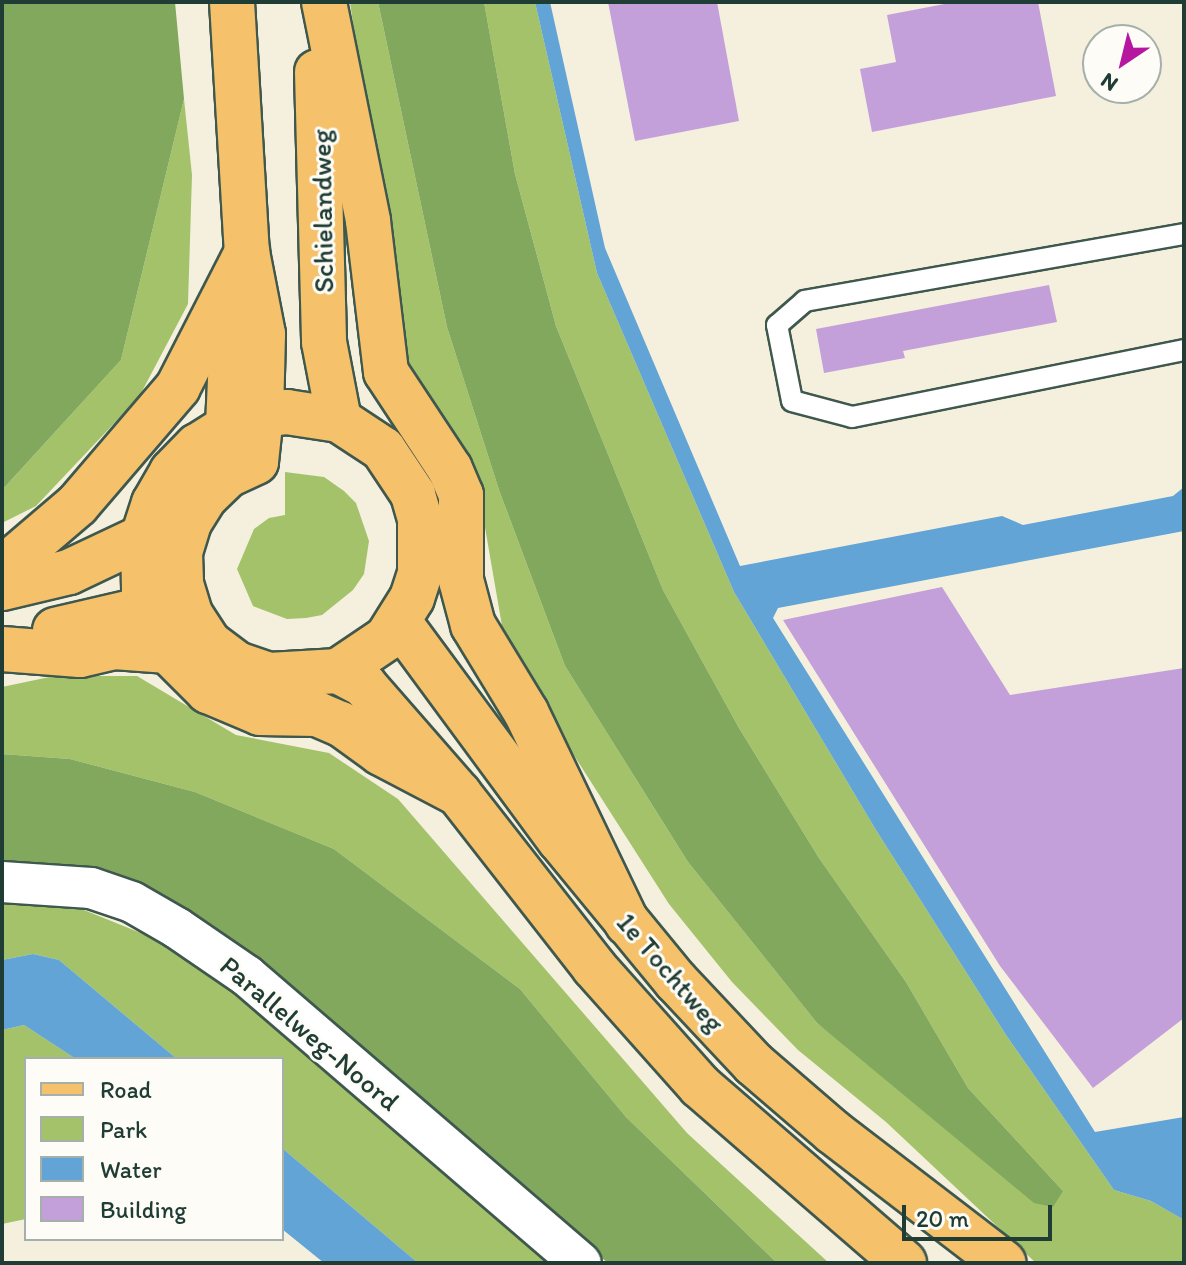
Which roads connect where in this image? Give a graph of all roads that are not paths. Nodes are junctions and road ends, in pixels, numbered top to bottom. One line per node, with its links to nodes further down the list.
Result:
1 (232, 2): 5 (main road)
2 (310, 2): 7 (main road, Schielandweg)
3 (324, 2): 19 (main road)
4 (1184, 234): 6 (lane)
5 (247, 252): 8 (main road); 10 (main road)
6 (1184, 350)
7 (339, 420): 8 (main road); 12 (main road)
8 (244, 421): 9 (main road); 13 (main road)
9 (143, 537): 11 (main road); 13 (main road)
10 (2, 569)
11 (2, 588)
12 (399, 622): 16 (main road); 19 (main road, 1e Tochtweg)
13 (169, 624): 14 (main road); 15 (main road); 16 (main road); 17 (main road, 1e Tochtweg)
14 (2, 642)
15 (2, 649)
16 (338, 671): 17 (main road, 1e Tochtweg)
17 (459, 794): 21 (main road, 1e Tochtweg)
18 (2, 882): 20 (street, Parallelweg-Noord)
19 (627, 923): 22 (main road, 1e Tochtweg)
20 (581, 1263)
21 (904, 1263)
22 (1004, 1263)

